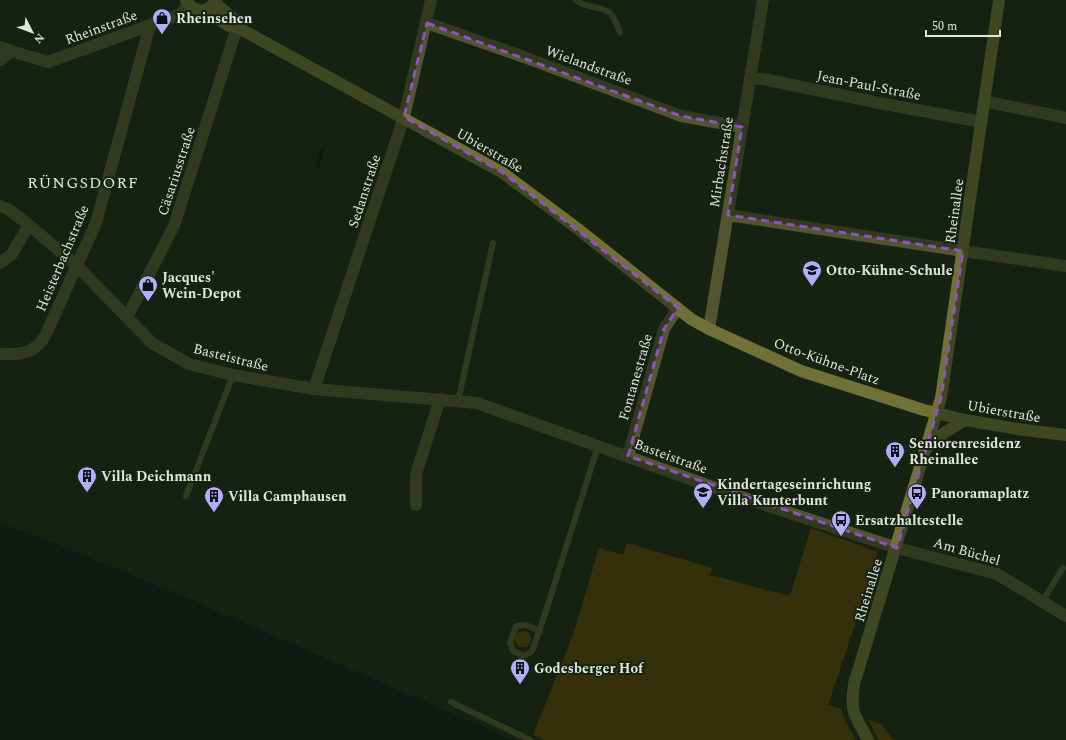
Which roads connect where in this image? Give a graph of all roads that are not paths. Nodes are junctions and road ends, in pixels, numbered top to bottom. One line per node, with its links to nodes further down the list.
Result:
1 (431, 0): 7 (street, Sedanstraße)
2 (576, 0): 10 (lane)
3 (763, 0): 13 (street, Mirbachstraße)
4 (999, 0): 14 (main road, Rheinallee)
5 (187, 2): 6 (main road, Ubierstraße); 8 (street, Rheinstraße)
6 (212, 4): 9 (main road, Ubierstraße)
7 (427, 23): 15 (street, Sedanstraße); 18 (street, Wielandstraße)
8 (150, 25): 11 (street, Rheinstraße); 25 (street, Heisterbachstraße)
9 (237, 27): 15 (main road, Ubierstraße); 28 (street, Cäsariusstraße)
10 (620, 32)
11 (6, 49): 12 (street, Rheinstraße)
12 (0, 60)
13 (750, 78): 17 (street, Jean-Paul-Straße); 18 (street, Mirbachstraße)
14 (984, 101): 16 (street); 17 (main road, Rheinallee)
15 (404, 117): 27 (main road, Ubierstraße); 32 (street, Sedanstraße)
16 (1066, 118)
17 (982, 122): 23 (main road, Rheinallee)
18 (742, 127): 20 (street, Mirbachstraße)
19 (0, 206): 21 (street, Basteistraße)
20 (728, 214): 23 (street); 29 (street, Mirbachstraße)
21 (29, 225): 24 (street); 25 (street, Basteistraße)
22 (493, 243): 34 (lane)
23 (963, 251): 26 (street); 35 (main road, Rheinallee)
24 (0, 263)
25 (76, 265): 28 (street, Basteistraße); 30 (street, Heisterbachstraße)
26 (1066, 266)
27 (678, 308): 29 (main road, Ubierstraße); 40 (street, Fontanestraße)
28 (127, 317): 31 (street, Basteistraße)
29 (708, 329): 35 (main road, Otto-Kühne-Platz)
30 (1, 354)
31 (233, 375): 32 (street, Basteistraße); 41 (lane)
32 (314, 389): 33 (street, Basteistraße)
33 (440, 399): 34 (street, Basteistraße); 42 (street)
34 (458, 401): 38 (street, Basteistraße)
35 (937, 413): 36 (main road, Ubierstraße); 39 (main road, Rheinallee)
36 (965, 420): 37 (main road, Ubierstraße); 39 (main road)
37 (1066, 435)
38 (598, 446): 40 (street, Basteistraße); 47 (lane)
39 (927, 448): 43 (main road, Rheinallee)
40 (628, 456): 43 (street, Basteistraße)
41 (186, 496)
42 (416, 505)
43 (897, 548): 45 (street, Am Büchel); 50 (main road, Rheinallee)
44 (1063, 568): 45 (lane)
45 (1042, 602): 46 (street, Am Büchel)
46 (1066, 616)
47 (540, 631): 47 (lane)
48 (451, 702): 49 (lane)
49 (530, 740)
50 (868, 740)

